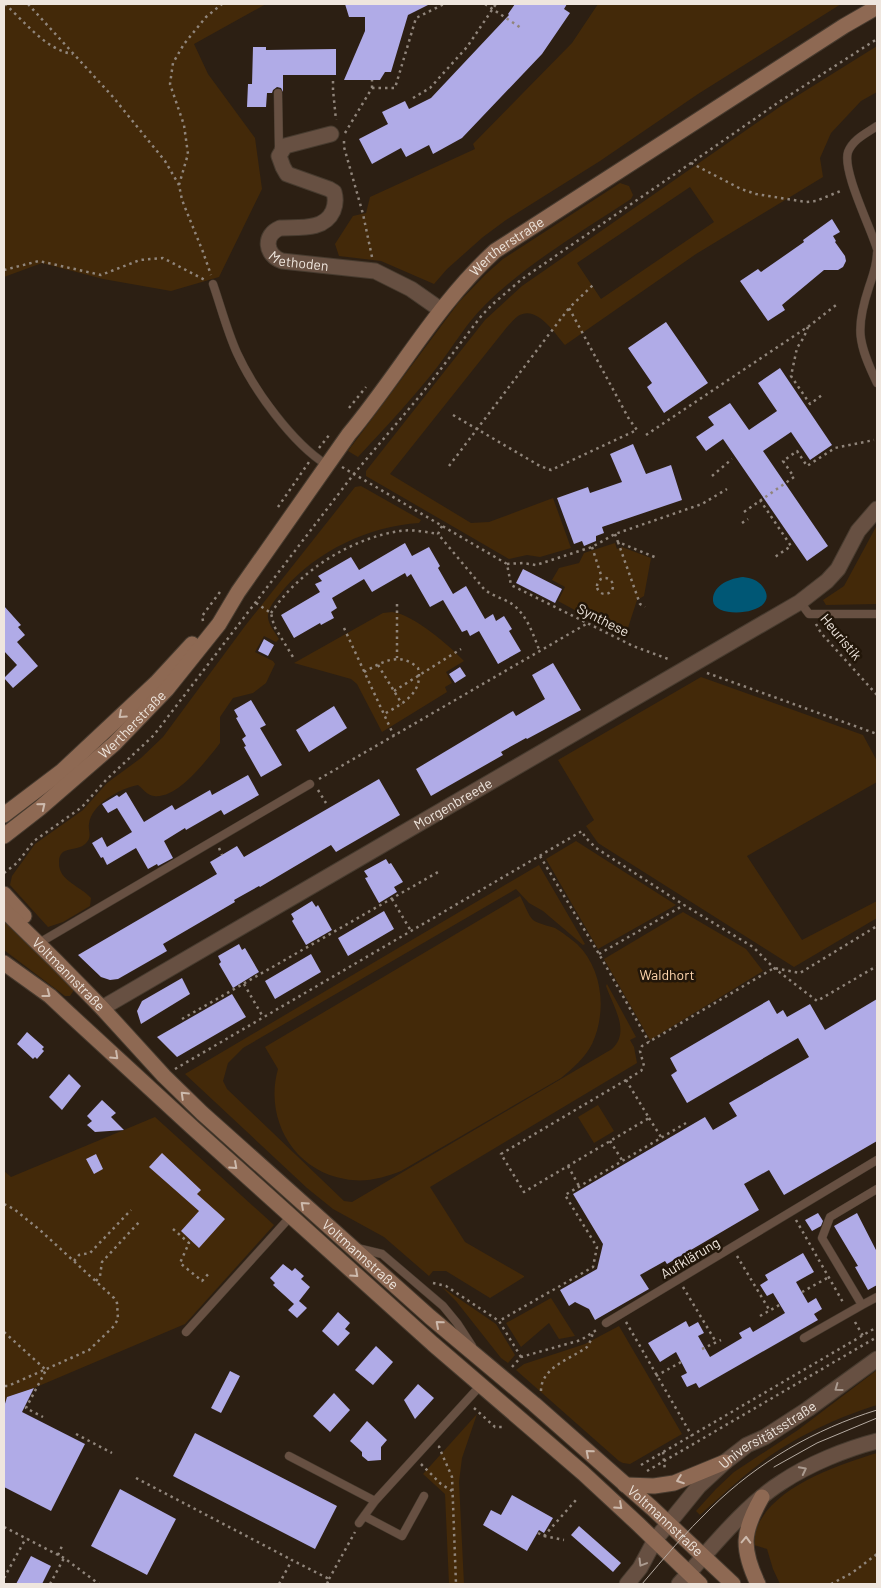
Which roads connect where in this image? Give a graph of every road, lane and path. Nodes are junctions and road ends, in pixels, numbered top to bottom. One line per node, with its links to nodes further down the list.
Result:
1 (5, 4): 11 (path)
2 (28, 4): 11 (path)
3 (222, 4): 22 (path)
4 (444, 4): 14 (path)
5 (485, 4): 8 (path)
6 (496, 4): 8 (path)
7 (877, 7): 31 (street, Wertherstraße)
8 (492, 9): 9 (path); 16 (path)
9 (521, 28)
10 (877, 39): 20 (path)
11 (75, 54): 22 (path)
12 (372, 80): 14 (path)
13 (333, 81): 18 (path)
14 (372, 88): 26 (path)
15 (278, 93): 19 (lane)
16 (413, 98)
17 (877, 126): 21 (lane)
18 (334, 129): 19 (street)
19 (279, 156): 26 (street, Methoden)
20 (691, 163): 21 (path); 49 (path)
21 (853, 184): 23 (lane)
22 (179, 185): 27 (path)
23 (877, 251): 24 (lane)
24 (877, 264): 33 (lane)
25 (4, 270): 27 (path)
26 (375, 271): 31 (street, Methoden)
27 (213, 284): 40 (lane)
28 (593, 285): 30 (path)
29 (836, 305): 32 (path)
30 (569, 308): 36 (path); 36 (path)
31 (441, 310): 40 (street, Wertherstraße)
32 (809, 326): 34 (path); 37 (path)
33 (877, 383)
34 (822, 395)
35 (453, 415): 36 (path)
36 (477, 428): 41 (path)
37 (646, 435)
38 (874, 440): 44 (path)
39 (732, 459): 42 (path)
40 (326, 465): 58 (street, Wertherstraße)
41 (449, 466)
42 (712, 476)
43 (727, 488): 51 (path)
44 (760, 500): 46 (path); 54 (path)
45 (877, 509): 59 (street, Morgenbreede)
46 (744, 512)
47 (748, 519): 48 (path)
48 (742, 523)
49 (442, 526): 50 (path); 56 (path)
50 (438, 534): 63 (path); 69 (path)
51 (615, 534): 52 (path); 53 (path)
52 (618, 542): 55 (path); 62 (path)
53 (592, 547): 56 (path); 57 (path)
54 (775, 557)
55 (657, 558)
56 (507, 564): 66 (path, Synthese)
57 (602, 578): 57 (path)
58 (238, 592): 82 (street, Wertherstraße, one-way to 82); 88 (street, Wertherstraße, one-way to 58)
59 (802, 600): 64 (lane); 73 (street, Morgenbreede)
60 (256, 603): 63 (path)
61 (397, 604): 71 (path)
62 (645, 607)
63 (271, 613): 70 (path)
64 (809, 614): 65 (lane); 77 (path, Heuristik)
65 (877, 614)
66 (588, 623): 69 (path); 73 (path, Synthese)
67 (344, 628): 74 (path)
68 (461, 649): 75 (path)
69 (540, 652): 81 (path)
70 (292, 657)
71 (397, 658): 72 (path); 75 (path)
72 (378, 664): 74 (path); 76 (path)
73 (688, 666): 80 (path, Synthese); 107 (street, Morgenbreede)
74 (364, 672): 79 (path)
75 (420, 675): 76 (path); 78 (path)
76 (394, 691): 78 (path)
77 (877, 695)
78 (402, 704): 79 (path)
79 (384, 714): 81 (path)
80 (877, 734)
81 (394, 736): 83 (path)
82 (90, 744): 86 (street, Wertherstraße); 87 (street, Wertherstraße)
83 (310, 784): 101 (lane)
84 (320, 793): 85 (path)
85 (326, 803)
86 (4, 804)
87 (4, 815)
88 (4, 836)
89 (219, 849): 90 (path)
90 (222, 855)
91 (540, 856): 95 (path); 100 (path); 102 (path)
92 (438, 872): 94 (path)
93 (4, 894): 101 (street)
94 (392, 899): 98 (path); 100 (path)
95 (684, 905): 102 (path); 105 (path)
96 (4, 910): 101 (street, Voltmannstraße)
97 (356, 915): 98 (path)
98 (358, 919): 106 (path)
99 (877, 926): 105 (path)
100 (411, 931): 108 (path)
101 (39, 943): 107 (street, Voltmannstraße)
102 (600, 954): 111 (path)
103 (4, 963): 110 (street, Voltmannstraße, one-way to 110)
104 (877, 966): 105 (path)
105 (774, 968): 111 (path)
106 (244, 984): 108 (path); 109 (path)
107 (102, 1008): 110 (street); 112 (street, Voltmannstraße)
108 (263, 1017): 112 (path)
109 (182, 1019)
110 (79, 1022): 126 (street, Voltmannstraße, one-way to 126)
111 (649, 1042): 113 (path)
112 (164, 1076): 181 (street, Voltmannstraße, one-way to 112)
113 (626, 1080): 114 (path); 120 (path)
114 (648, 1118): 116 (path); 117 (path)
115 (686, 1123): 116 (path)
116 (661, 1137): 118 (path)
117 (610, 1141): 118 (path); 120 (path)
118 (622, 1160): 121 (path)
119 (877, 1160): 125 (lane, Aufklärung)
120 (568, 1166): 121 (path)
121 (579, 1186): 144 (path)
122 (877, 1189): 139 (lane)
123 (4, 1204): 130 (path)
124 (130, 1210): 130 (path)
125 (791, 1212): 129 (lane, Aufklärung); 132 (path)
126 (291, 1216): 148 (lane); 163 (street, Voltmannstraße, one-way to 163)
127 (141, 1220): 134 (path)
128 (173, 1228): 131 (path)
129 (732, 1248): 133 (lane, Aufklärung); 140 (path)
130 (74, 1261): 134 (path)
131 (210, 1272)
132 (829, 1277): 136 (path); 141 (path)
133 (679, 1280): 142 (lane, Aufklärung); 154 (path)
134 (96, 1281): 160 (path)
135 (433, 1283): 144 (path)
136 (802, 1292)
137 (877, 1297): 139 (lane)
138 (781, 1304): 140 (path)
139 (862, 1305): 141 (lane)
140 (770, 1311): 143 (path)
141 (849, 1312): 150 (path); 152 (lane)
142 (621, 1314): 145 (lane, Aufklärung); 161 (path)
143 (760, 1316)
144 (499, 1321): 156 (path)
145 (606, 1323): 149 (path)
146 (877, 1327): 150 (path)
147 (4, 1332): 160 (path)
148 (186, 1332)
149 (593, 1332): 156 (path); 164 (path)
150 (863, 1336): 169 (path)
151 (877, 1337): 175 (path)
152 (804, 1338)
153 (721, 1340): 154 (path)
154 (716, 1342): 155 (path)
155 (702, 1349)
156 (521, 1357): 159 (path)
157 (877, 1359): 176 (street, Universitätsstraße, one-way to 176)
158 (683, 1361): 161 (path)
159 (512, 1367)
160 (46, 1370): 162 (path); 166 (path)
161 (656, 1376): 169 (path)
162 (4, 1386)
163 (480, 1386): 186 (lane); 194 (street, Voltmannstraße, one-way to 194)
164 (541, 1396)
165 (476, 1406): 167 (path)
166 (43, 1417)
167 (502, 1426)
168 (76, 1434): 173 (path)
169 (692, 1436): 172 (path)
170 (445, 1441): 182 (path)
171 (877, 1441): 184 (street, one-way to 171)
172 (663, 1452): 175 (path); 178 (path)
173 (112, 1453)
174 (289, 1456): 186 (lane)
175 (664, 1462): 179 (path)
176 (725, 1462): 181 (street, one-way to 181); 188 (street, Universitätsstraße)
177 (422, 1465): 182 (path)
178 (641, 1465)
179 (646, 1472)
180 (136, 1478): 200 (path)
181 (625, 1485): 188 (street, Voltmannstraße)
182 (452, 1491): 208 (path)
183 (424, 1496): 187 (lane)
184 (762, 1497): 199 (street); 212 (street, one-way to 184)
185 (576, 1500): 191 (path)
186 (374, 1501): 187 (lane)
187 (362, 1520): 202 (path)
188 (668, 1524): 194 (street, Universitätsstraße); 199 (street, Voltmannstraße)
189 (4, 1527): 192 (path)
190 (538, 1532): 191 (path)
191 (544, 1536): 193 (path)
192 (26, 1538): 197 (path); 201 (path)
193 (564, 1540)
194 (655, 1540): 203 (street, Voltmannstraße); 209 (street, Universitätsstraße, one-way to 209)
195 (62, 1546): 197 (path)
196 (877, 1554): 213 (path)
197 (58, 1555): 198 (path)
198 (64, 1558): 204 (path); 205 (path)
199 (703, 1558): 203 (street); 211 (street, Voltmannstraße)
200 (292, 1560): 202 (path); 206 (path)
201 (4, 1578)
202 (330, 1579): 207 (path)
203 (684, 1579): 210 (street, Voltmannstraße)
204 (50, 1584)
205 (99, 1584)
206 (279, 1584)
207 (327, 1584)
208 (456, 1584)
209 (628, 1584)
210 (700, 1584)
211 (733, 1584)
212 (758, 1584)
213 (831, 1584)

